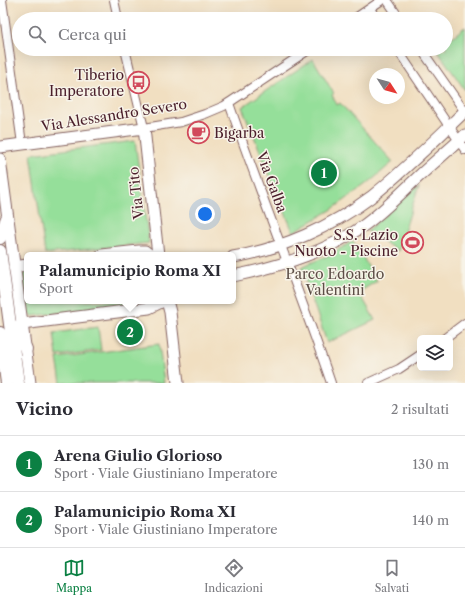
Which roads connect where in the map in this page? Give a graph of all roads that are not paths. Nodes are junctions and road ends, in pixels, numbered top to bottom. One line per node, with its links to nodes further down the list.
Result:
1 (2, 0): 19 (street)
2 (114, 0): 6 (street)
3 (382, 0): 5 (street)
4 (387, 0): 9 (street)
5 (370, 9): 7 (street); 8 (street)
6 (117, 12)
7 (365, 12)
8 (372, 12)
9 (395, 12)
10 (127, 56): 17 (street)
11 (300, 56): 14 (street, Via Alessandro Severo)
12 (402, 56): 16 (street)
13 (426, 56): 15 (street)
14 (229, 103): 17 (street, Via Alessandro Severo); 24 (street, Via Galba)
15 (465, 111): 16 (street)
16 (450, 125): 18 (street); 24 (street)
17 (144, 128): 19 (street, Via Alessandro Severo); 28 (street, Via Tito)
18 (463, 142): 30 (street)
19 (22, 144): 20 (street, Via Alessandro Severo)
20 (0, 147)
21 (0, 159): 22 (street)
22 (7, 218): 23 (main road); 32 (street)
23 (0, 238)
24 (281, 245): 29 (street); 30 (street, Via Galba)
25 (0, 251): 36 (main road)
26 (124, 252): 27 (street)
27 (146, 252)
28 (158, 252)
29 (236, 256)
30 (288, 262): 33 (street); 47 (street, Via Galba)
31 (24, 265): 32 (street)
32 (14, 266): 38 (street)
33 (236, 275)
34 (157, 304): 38 (street)
35 (168, 304): 46 (street)
36 (9, 319): 41 (main road); 44 (main road)
37 (465, 323): 40 (street)
38 (22, 324): 41 (street)
39 (0, 333): 43 (main road)
40 (449, 335)
41 (26, 349): 45 (street)
42 (417, 357): 48 (street)
43 (7, 383)
44 (18, 383)
45 (30, 383)
46 (178, 383)
47 (331, 383)
48 (368, 383)

